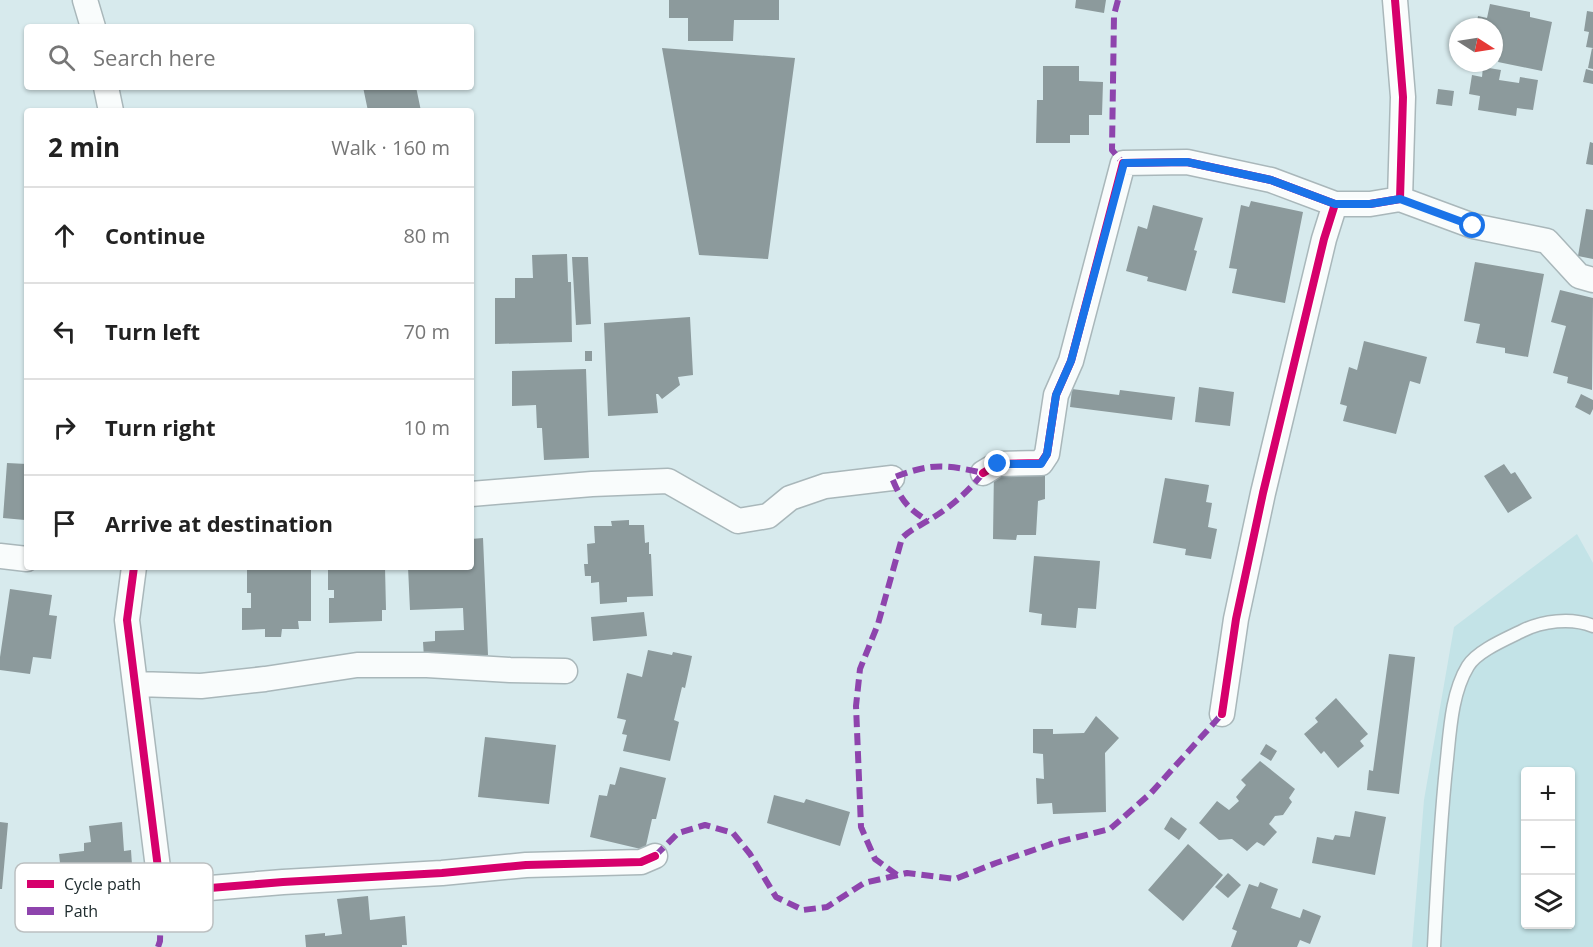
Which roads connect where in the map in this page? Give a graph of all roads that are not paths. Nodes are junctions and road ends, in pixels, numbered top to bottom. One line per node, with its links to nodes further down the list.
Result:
1 (85, 0): 3 (street)
2 (1395, 0): 6 (street)
3 (92, 24)
4 (107, 90): 5 (street)
5 (110, 108)
6 (1400, 199): 7 (street); 8 (street)
7 (1335, 204): 9 (street); 18 (street)
8 (1593, 280)
9 (983, 473)
10 (891, 478): 11 (street)
11 (474, 494)
12 (0, 556): 13 (street)
13 (24, 559)
14 (130, 570): 17 (street)
15 (1593, 626): 22 (lane)
16 (565, 670): 17 (street)
17 (136, 684): 20 (street)
18 (1221, 714)
19 (655, 856): 21 (street)
20 (158, 863)
21 (213, 888)
22 (1434, 947)

